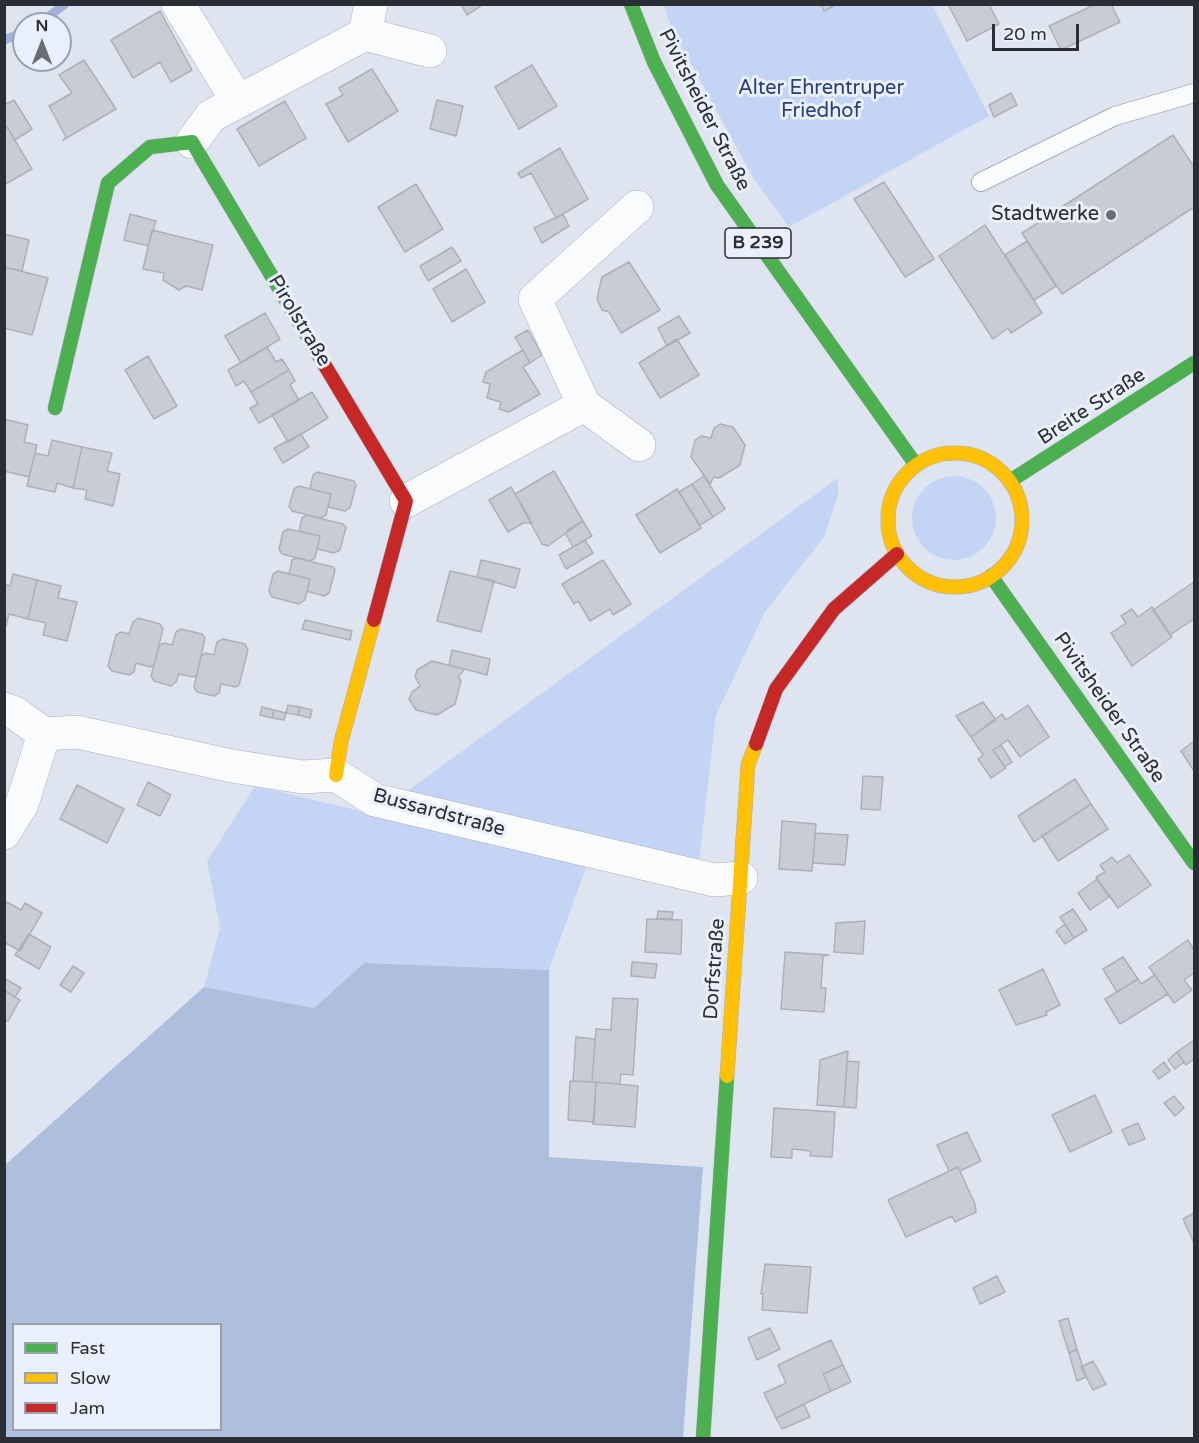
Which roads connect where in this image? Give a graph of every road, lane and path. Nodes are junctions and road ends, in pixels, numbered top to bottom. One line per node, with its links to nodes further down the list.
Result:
1 (178, 4): 6 (street)
2 (631, 4): 14 (street, Pivitsheider Straße / B 239)
3 (368, 19): 4 (street); 6 (street)
4 (430, 51)
5 (1194, 93): 8 (lane)
6 (237, 100): 7 (street)
7 (192, 141): 12 (street); 16 (street, Pirolstraße)
8 (981, 182)
9 (637, 207): 11 (street)
10 (1194, 363): 15 (street, Breite Straße)
11 (585, 405): 13 (street); 16 (street)
12 (55, 408)
13 (639, 445)
14 (916, 465): 15 (street); 17 (street)
15 (1010, 481): 18 (street)
16 (406, 501): 21 (street)
17 (897, 554): 18 (street); 24 (street, Dorfstraße)
18 (991, 576): 23 (street, Pivitsheider Straße)
19 (4, 709): 20 (street)
20 (44, 734): 21 (street); 22 (street)
21 (336, 775): 24 (street, Bussardstraße)
22 (4, 833)
23 (1194, 863)
24 (741, 878): 25 (street, Dorfstraße)
25 (703, 1438)

